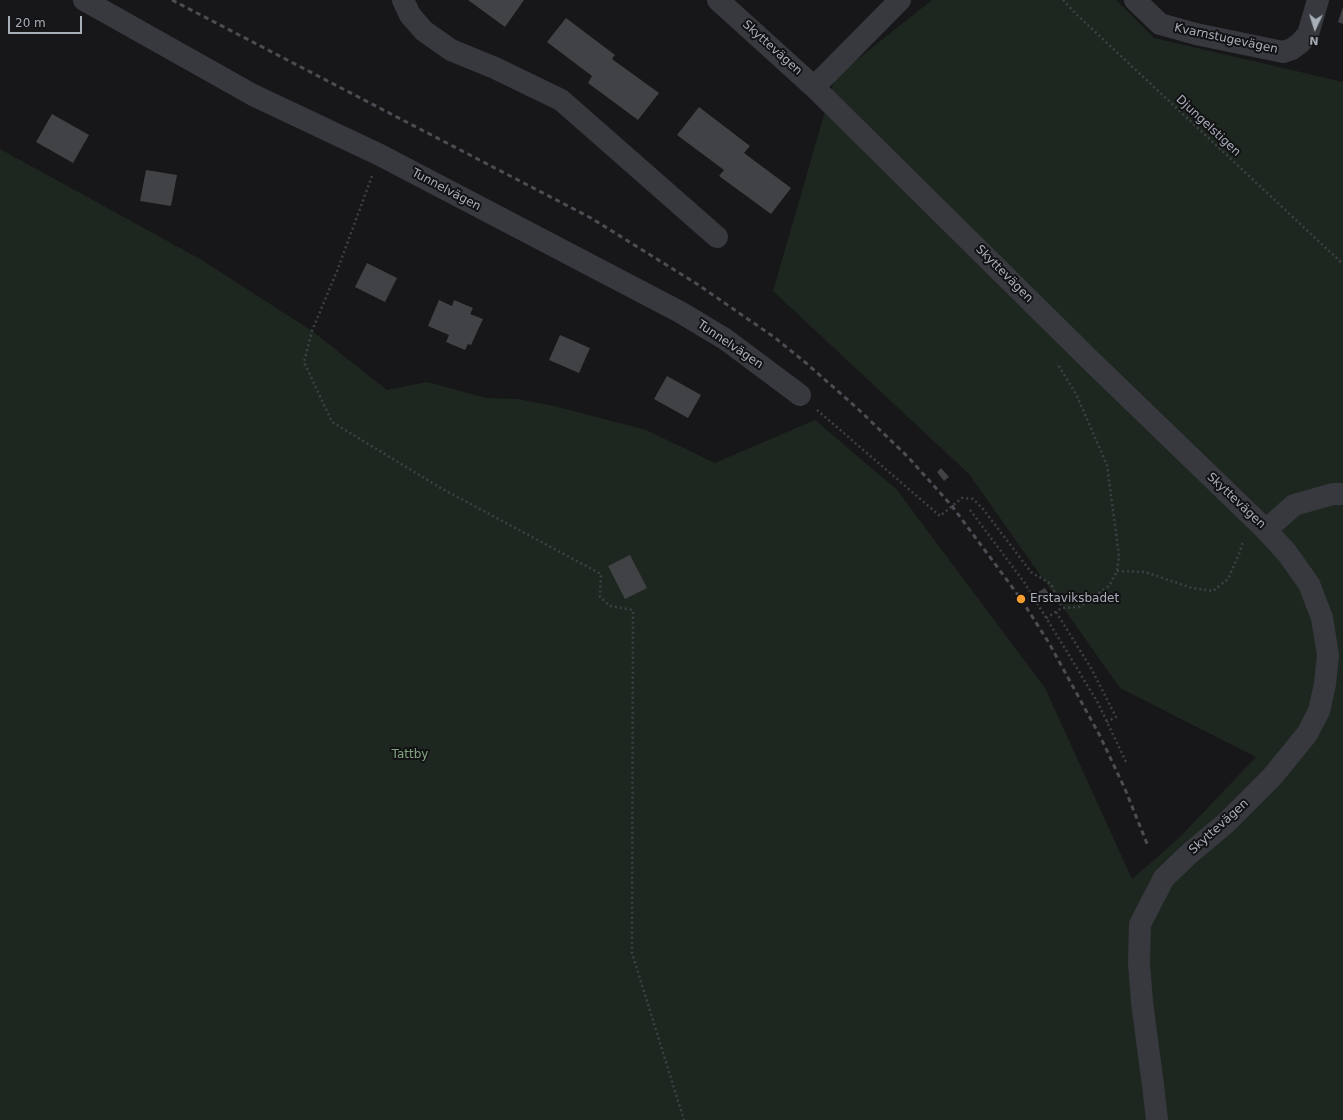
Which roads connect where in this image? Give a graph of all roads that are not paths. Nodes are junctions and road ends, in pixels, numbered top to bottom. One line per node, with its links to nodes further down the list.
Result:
1 (84, 0): 9 (street, Tunnelvägen)
2 (403, 0): 8 (street)
3 (718, 0): 7 (street, Skyttevägen)
4 (900, 0): 7 (street)
5 (1135, 0): 6 (street, Kvarnstugevägen)
6 (1318, 0)
7 (814, 86): 11 (street, Skyttevägen)
8 (717, 237)
9 (800, 395)
10 (1343, 494): 11 (street)
11 (1266, 530): 12 (street, Skyttevägen)
12 (1157, 1120)

